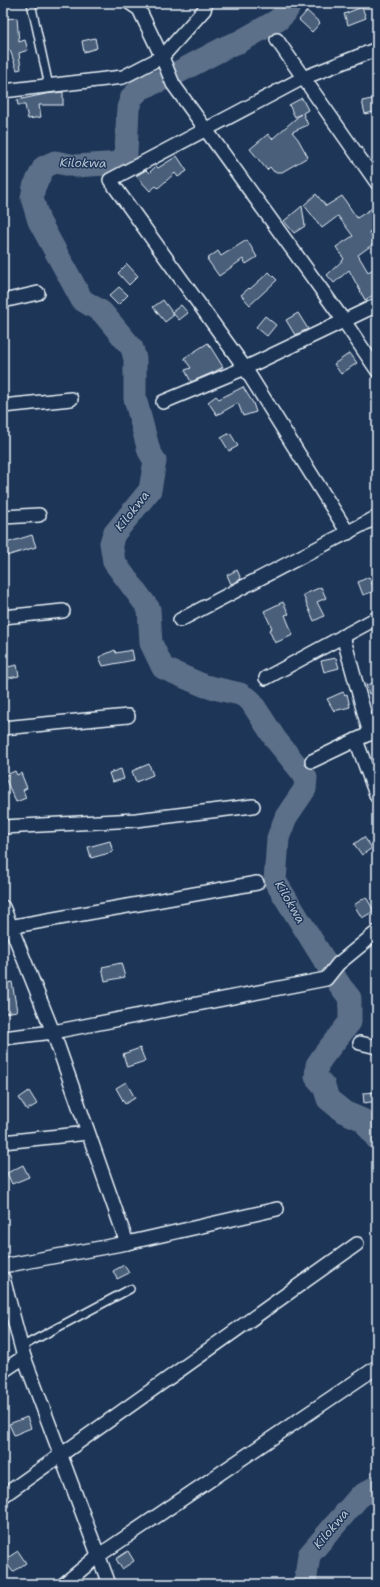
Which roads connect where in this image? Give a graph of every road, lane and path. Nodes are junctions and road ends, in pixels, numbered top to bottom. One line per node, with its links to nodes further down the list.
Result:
1 (31, 3): 8 (lane)
2 (130, 3): 6 (street)
3 (206, 3): 6 (street)
4 (277, 40): 7 (street)
5 (377, 49): 7 (street)
6 (162, 57): 8 (street); 10 (street)
7 (303, 78): 10 (street); 11 (street)
8 (49, 86): 9 (street)
9 (3, 91)
10 (206, 129): 15 (street); 16 (street)
11 (377, 183)
12 (38, 293): 13 (street)
13 (3, 301)
14 (377, 305): 15 (street)
15 (344, 321): 16 (street); 17 (street)
16 (245, 368): 19 (street); 24 (street)
17 (377, 370)
18 (71, 399): 20 (street)
19 (163, 402)
20 (3, 406)
21 (39, 515): 22 (street)
22 (3, 517)
23 (377, 517): 24 (street)
24 (348, 533): 28 (street)
25 (62, 611): 26 (street)
26 (3, 617)
27 (377, 618): 29 (street)
28 (180, 620)
29 (343, 636): 30 (street); 33 (street)
30 (266, 678)
31 (128, 716): 32 (street)
32 (3, 728)
33 (373, 732): 34 (street)
34 (356, 740): 35 (street); 36 (street)
35 (312, 761)
36 (377, 797)
37 (253, 806): 38 (street)
38 (3, 827)
39 (257, 883): 41 (street)
40 (3, 908): 41 (street)
41 (7, 927): 43 (street)
42 (377, 932): 43 (street)
43 (53, 1032): 44 (street); 47 (street)
44 (3, 1038)
45 (360, 1043): 46 (street)
46 (377, 1046)
47 (88, 1133): 48 (street); 50 (street)
48 (3, 1142)
49 (277, 1209): 50 (street)
50 (127, 1243): 52 (street)
51 (357, 1244): 58 (street)
52 (3, 1266)
53 (3, 1278): 55 (street)
54 (130, 1289): 55 (lane)
55 (23, 1352): 57 (street); 58 (street)
56 (377, 1367): 60 (street)
57 (3, 1371)
58 (61, 1455): 59 (street); 60 (street)
59 (3, 1496)
60 (98, 1556): 61 (street); 62 (street)
61 (64, 1584)
62 (109, 1584)

